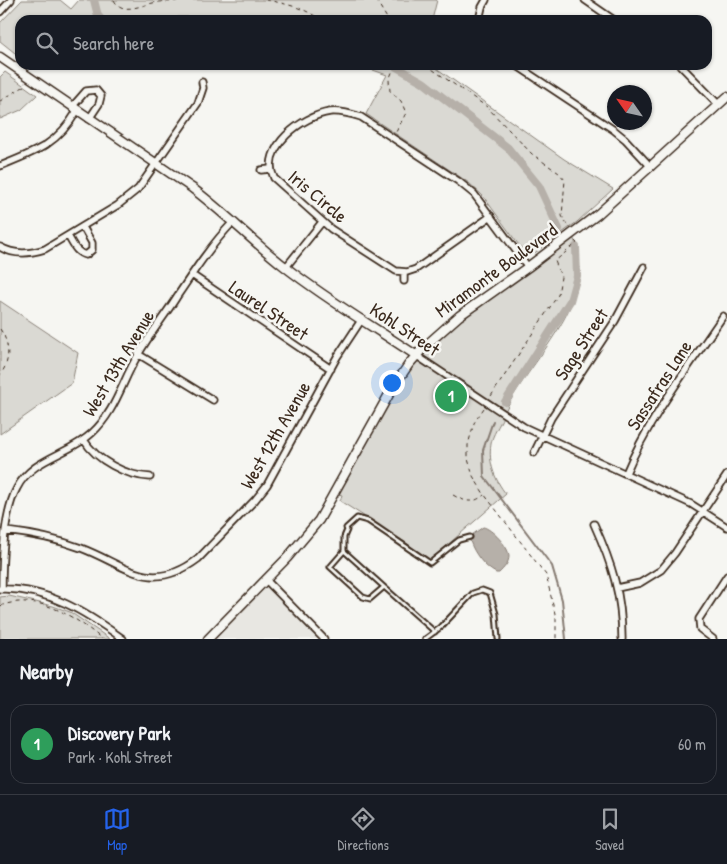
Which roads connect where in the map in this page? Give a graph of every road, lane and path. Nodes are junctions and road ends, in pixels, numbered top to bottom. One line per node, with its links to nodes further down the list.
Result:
1 (11, 0): 8 (street)
2 (114, 0): 3 (path)
3 (179, 0)
4 (266, 0): 9 (path)
5 (376, 0): 10 (path)
6 (486, 0): 11 (street)
7 (585, 0): 12 (street)
8 (0, 12)
9 (315, 15)
10 (385, 15)
11 (480, 15)
12 (607, 15)
13 (0, 57): 14 (street, Kohl Street)
14 (15, 68)
15 (18, 70): 20 (street, Kohl Street)
16 (393, 70): 27 (path)
17 (433, 70): 37 (path)
18 (524, 70): 30 (street)
19 (685, 70): 24 (street)
20 (28, 77): 23 (path); 25 (street, Kohl Street)
21 (202, 82): 28 (street)
22 (727, 97): 24 (street, Miramonte Boulevard)
23 (0, 101)
24 (719, 104): 30 (street, Miramonte Boulevard)
25 (75, 109): 26 (street, Kohl Street); 26 (street); 29 (street)
26 (89, 119): 28 (street, Kohl Street)
27 (394, 138): 31 (street, Iris Circle); 33 (street, Iris Circle)
28 (156, 164): 34 (street, Kohl Street); 36 (street)
29 (0, 166)
30 (651, 167): 37 (street, Miramonte Boulevard)
31 (271, 169): 32 (street); 35 (street, Iris Circle)
32 (261, 170)
33 (491, 216): 42 (street, Iris Circle); 43 (street)
34 (233, 222): 40 (street, Kohl Street); 44 (street, West 13th Avenue)
35 (322, 222): 40 (street); 43 (street, Iris Circle)
36 (83, 227): 38 (street); 38 (street)
37 (572, 235): 42 (street, Miramonte Boulevard); 54 (path)
38 (68, 236): 39 (street)
39 (0, 247)
40 (286, 267): 47 (street, Kohl Street)
41 (644, 267): 55 (street, Sage Street)
42 (528, 268): 50 (street, Miramonte Boulevard)
43 (404, 272): 45 (street)
44 (192, 276): 49 (street, West 13th Avenue); 51 (street, Laurel Street)
45 (404, 281)
46 (723, 316): 58 (street, Sassafras Lane)
47 (362, 320): 50 (street, Kohl Street); 51 (street, West 12th Avenue)
48 (0, 329): 52 (path)
49 (138, 354): 53 (street); 56 (street, West 13th Avenue)
50 (417, 356): 54 (street, Kohl Street); 70 (street, Miramonte Boulevard)
51 (331, 369): 66 (street, West 12th Avenue)
52 (0, 375)
53 (213, 400)
54 (486, 404): 55 (street, Kohl Street); 61 (path)
55 (542, 436): 57 (street, Sage Street); 58 (street, Kohl Street)
56 (84, 440): 60 (street); 66 (street, West 13th Avenue)
57 (534, 453)
58 (626, 473): 63 (street, Kohl Street)
59 (727, 475): 63 (street)
60 (150, 477)
61 (484, 494): 62 (path); 82 (path)
62 (453, 495)
63 (703, 511): 65 (street, Kohl Street); 72 (street)
64 (594, 524): 72 (street)
65 (727, 527)
66 (6, 531): 73 (street, West 13th Avenue)
67 (470, 537): 68 (lane)
68 (344, 551): 71 (lane); 71 (lane)
69 (727, 576): 84 (street)
70 (266, 580): 78 (street, Miramonte Boulevard); 79 (street)
71 (384, 587): 75 (lane)
72 (617, 588): 83 (street)
73 (1, 589): 77 (street)
74 (0, 606): 76 (path)
75 (435, 632): 80 (lane); 81 (lane)
76 (102, 639)
77 (124, 639)
78 (208, 639)
79 (324, 639)
80 (426, 639)
81 (498, 639)
82 (556, 639)
83 (622, 639)
84 (713, 639)

